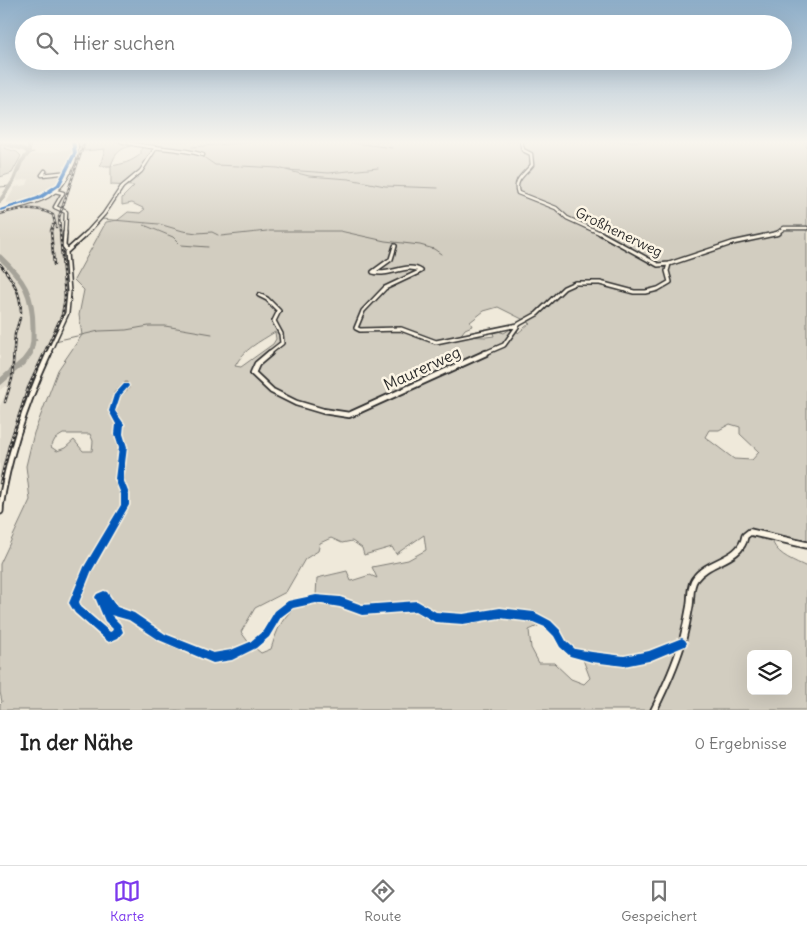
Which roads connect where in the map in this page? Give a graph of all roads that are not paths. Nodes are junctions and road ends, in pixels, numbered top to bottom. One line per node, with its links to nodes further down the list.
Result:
1 (69, 174): 4 (main road)
2 (138, 174): 8 (street)
3 (523, 174): 9 (street, Großhenerweg)
4 (55, 191): 5 (main road); 8 (street)
5 (2, 210)
6 (807, 228): 10 (street, Großhenerweg)
7 (396, 246): 13 (street)
8 (67, 250): 15 (street)
9 (656, 264): 10 (street, Großhenerweg); 11 (street)
10 (669, 264): 11 (street, Maurerweg)
11 (667, 271): 13 (street, Maurerweg)
12 (259, 295): 13 (street, Maurerweg)
13 (518, 325)
14 (126, 386): 17 (street)
15 (0, 511)
16 (807, 545): 17 (street)
17 (682, 643): 18 (street)
18 (654, 710)

